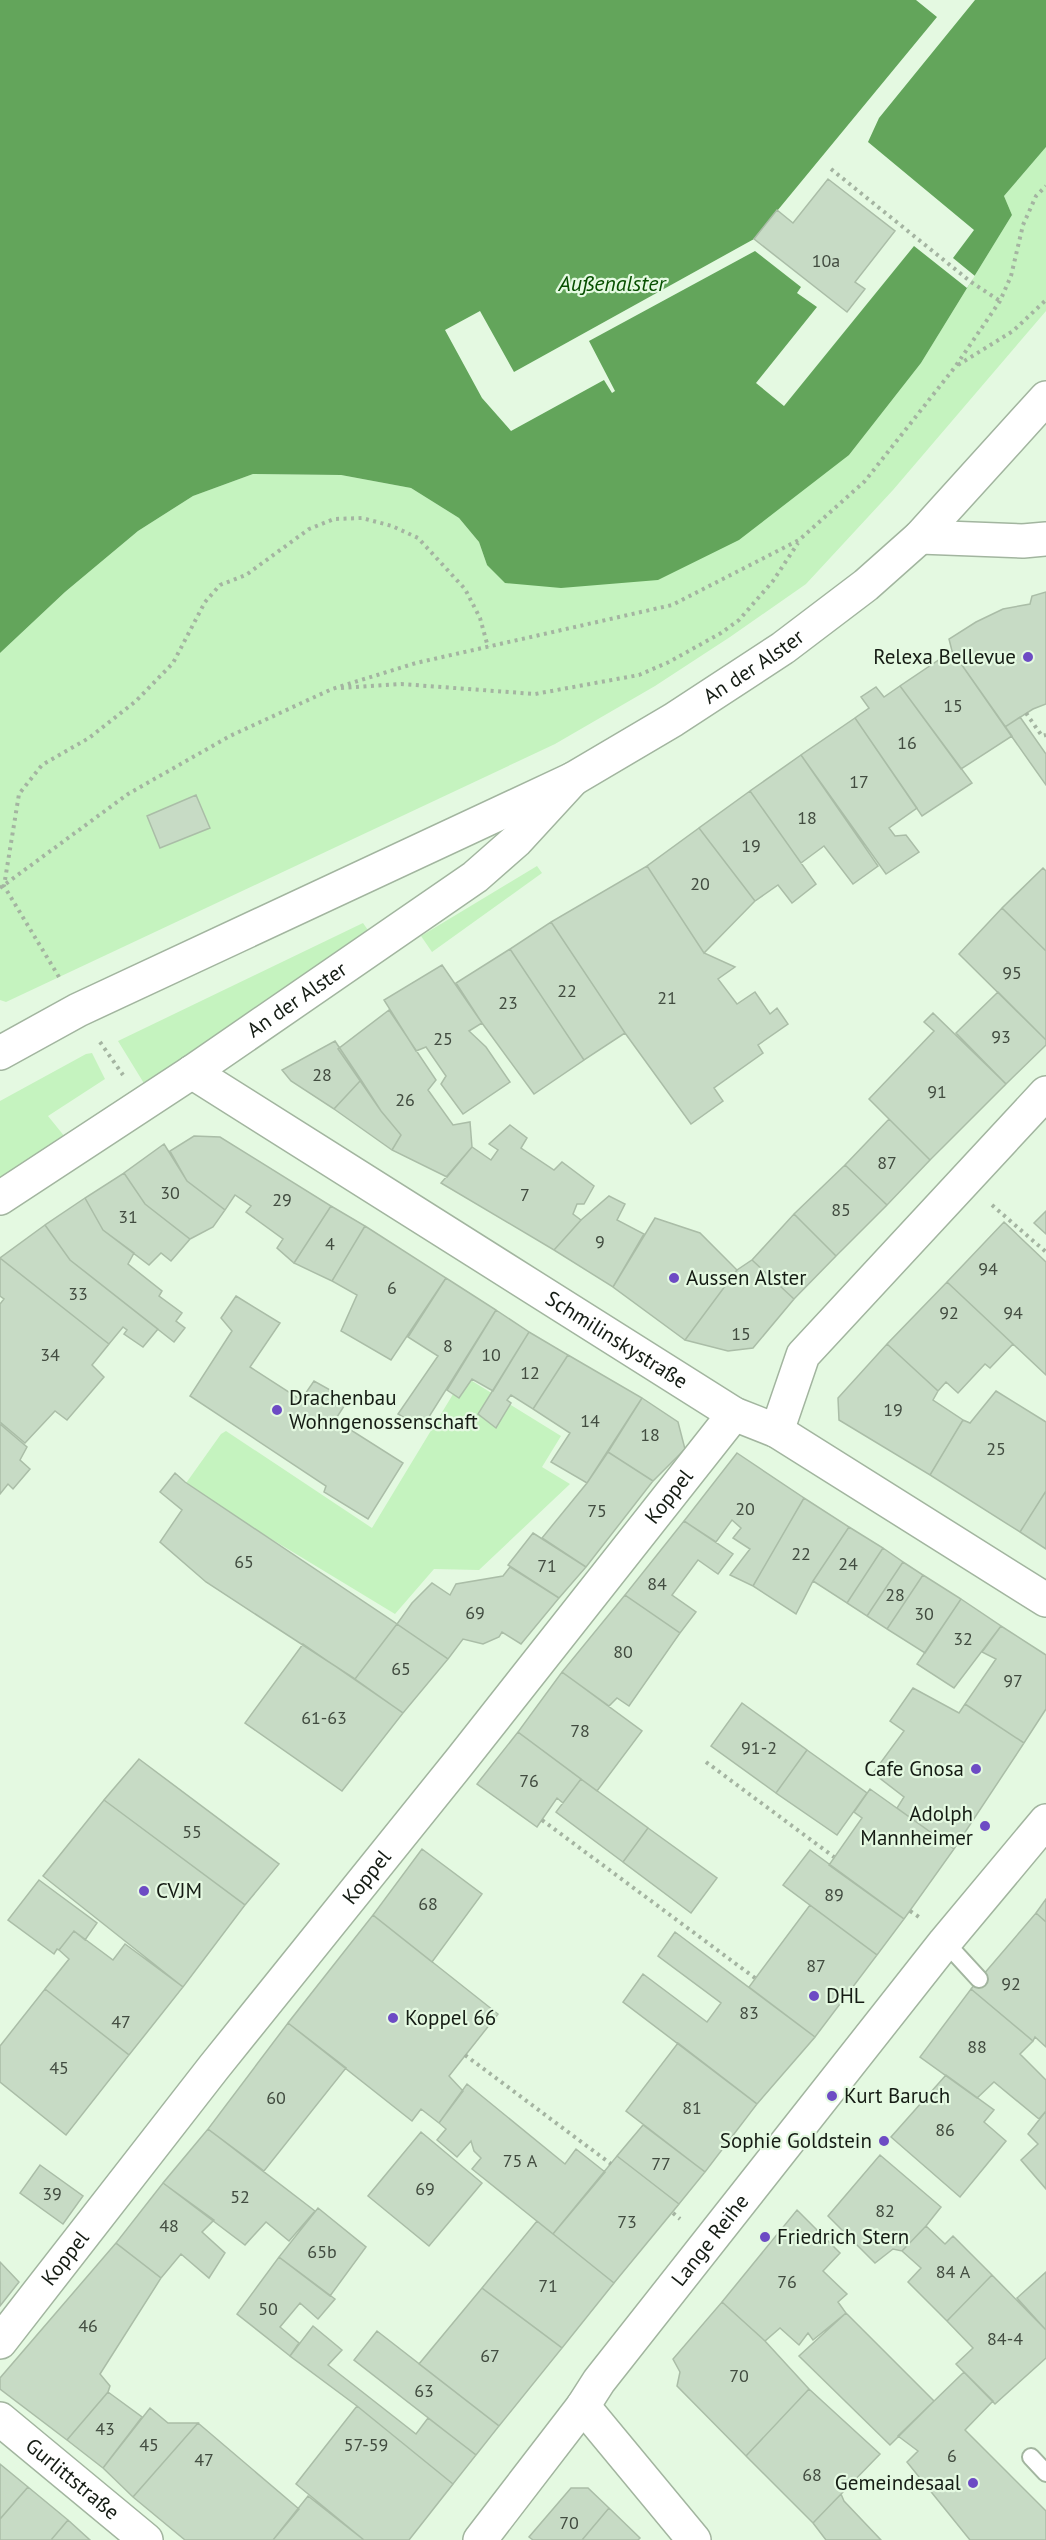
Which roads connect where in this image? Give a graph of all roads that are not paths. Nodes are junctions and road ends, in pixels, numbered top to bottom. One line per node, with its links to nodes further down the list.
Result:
1 (1046, 398): 2 (street, An der Alster)
2 (920, 537): 3 (street); 4 (street, An der Alster)
3 (1046, 539)
4 (573, 779): 5 (street, An der Alster); 6 (street, An der Alster)
5 (0, 1053)
6 (192, 1072): 8 (street, An der Alster); 9 (street, Schmilinskystraße)
7 (1046, 1093): 10 (street)
8 (0, 1198)
9 (734, 1414): 10 (street, Schmilinskystraße); 15 (street, Koppel)
10 (777, 1431): 11 (street, Schmilinskystraße)
11 (1046, 1600)
12 (1046, 1821): 13 (street, Lange Reihe)
13 (945, 1942): 14 (lane); 16 (street, Lange Reihe)
14 (979, 1979)
15 (0, 2342)
16 (582, 2406): 21 (street, Lange Reihe); 22 (street)
17 (0, 2419): 20 (street, Gurlittstraße)
18 (1031, 2457): 19 (lane)
19 (1046, 2473)
20 (146, 2540)
21 (480, 2540)
22 (694, 2540)

